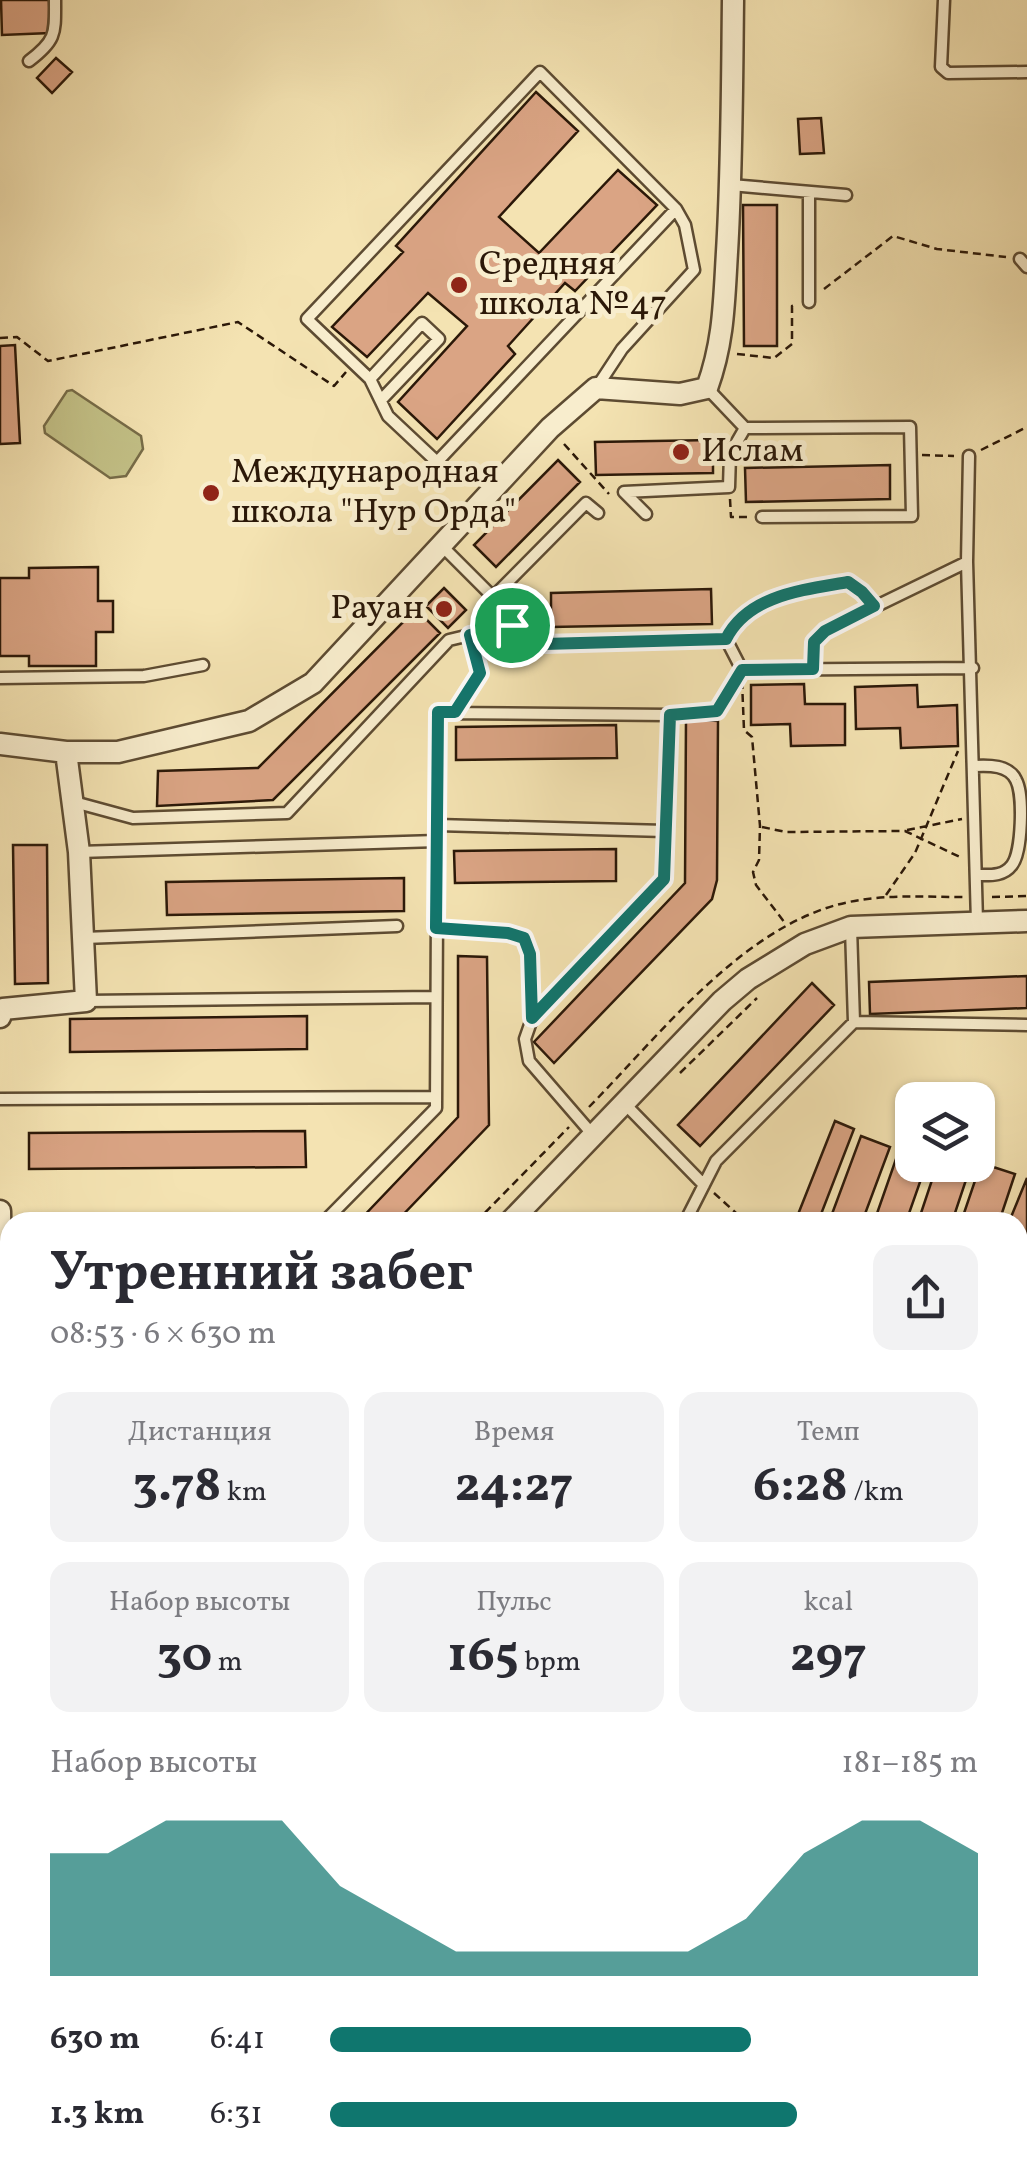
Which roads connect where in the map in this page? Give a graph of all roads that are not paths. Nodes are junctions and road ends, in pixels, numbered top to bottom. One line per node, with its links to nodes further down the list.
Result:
1 (55, 0): 4 (lane)
2 (734, 0): 6 (street)
3 (944, 0): 5 (lane)
4 (29, 60)
5 (1027, 72)
6 (731, 185): 7 (lane); 13 (street)
7 (809, 192): 8 (lane); 10 (lane)
8 (846, 195)
9 (676, 209): 11 (lane); 12 (lane); 14 (lane)
10 (808, 302)
11 (370, 379): 14 (lane); 14 (lane)
12 (596, 388): 13 (street); 20 (street)
13 (708, 388): 15 (lane)
14 (382, 399)
15 (744, 428): 18 (lane); 19 (lane)
16 (969, 456): 21 (lane)
17 (598, 513): 22 (lane)
18 (646, 514)
19 (762, 517)
20 (440, 544): 22 (lane); 31 (street)
21 (968, 562): 25 (lane); 26 (lane)
22 (493, 597): 23 (lane)
23 (512, 625): 26 (lane); 33 (lane)
24 (203, 665): 28 (lane)
25 (973, 668): 26 (lane); 32 (lane)
26 (813, 669)
27 (480, 673): 29 (lane)
28 (0, 678)
29 (455, 712): 34 (lane); 35 (lane)
30 (0, 744): 31 (street)
31 (66, 752): 33 (street)
32 (974, 766): 38 (lane); 38 (lane)
33 (74, 802): 37 (street)
34 (437, 825): 35 (lane); 36 (lane)
35 (665, 831): 48 (lane)
36 (437, 841): 37 (lane); 43 (lane)
37 (79, 852): 44 (street)
38 (976, 871): 40 (lane)
39 (1027, 921): 40 (street)
40 (977, 922): 42 (street)
41 (397, 926): 44 (lane)
42 (851, 927): 49 (lane); 53 (street)
43 (436, 928): 45 (lane); 48 (lane)
44 (84, 938): 46 (street)
45 (436, 997): 46 (lane); 51 (lane)
46 (86, 1000): 47 (street)
47 (0, 1017)
48 (532, 1018): 54 (lane)
49 (854, 1022): 50 (lane); 55 (lane)
50 (1027, 1025)
51 (436, 1097): 52 (lane); 57 (lane)
52 (0, 1099)
53 (624, 1104): 54 (street); 55 (lane)
54 (593, 1135): 58 (street)
55 (704, 1184): 59 (lane)
56 (0, 1210): 60 (street)
57 (334, 1212)
58 (520, 1212)
59 (690, 1212)
60 (0, 1223)
61 (0, 1678): 62 (lane)
62 (0, 1689)

